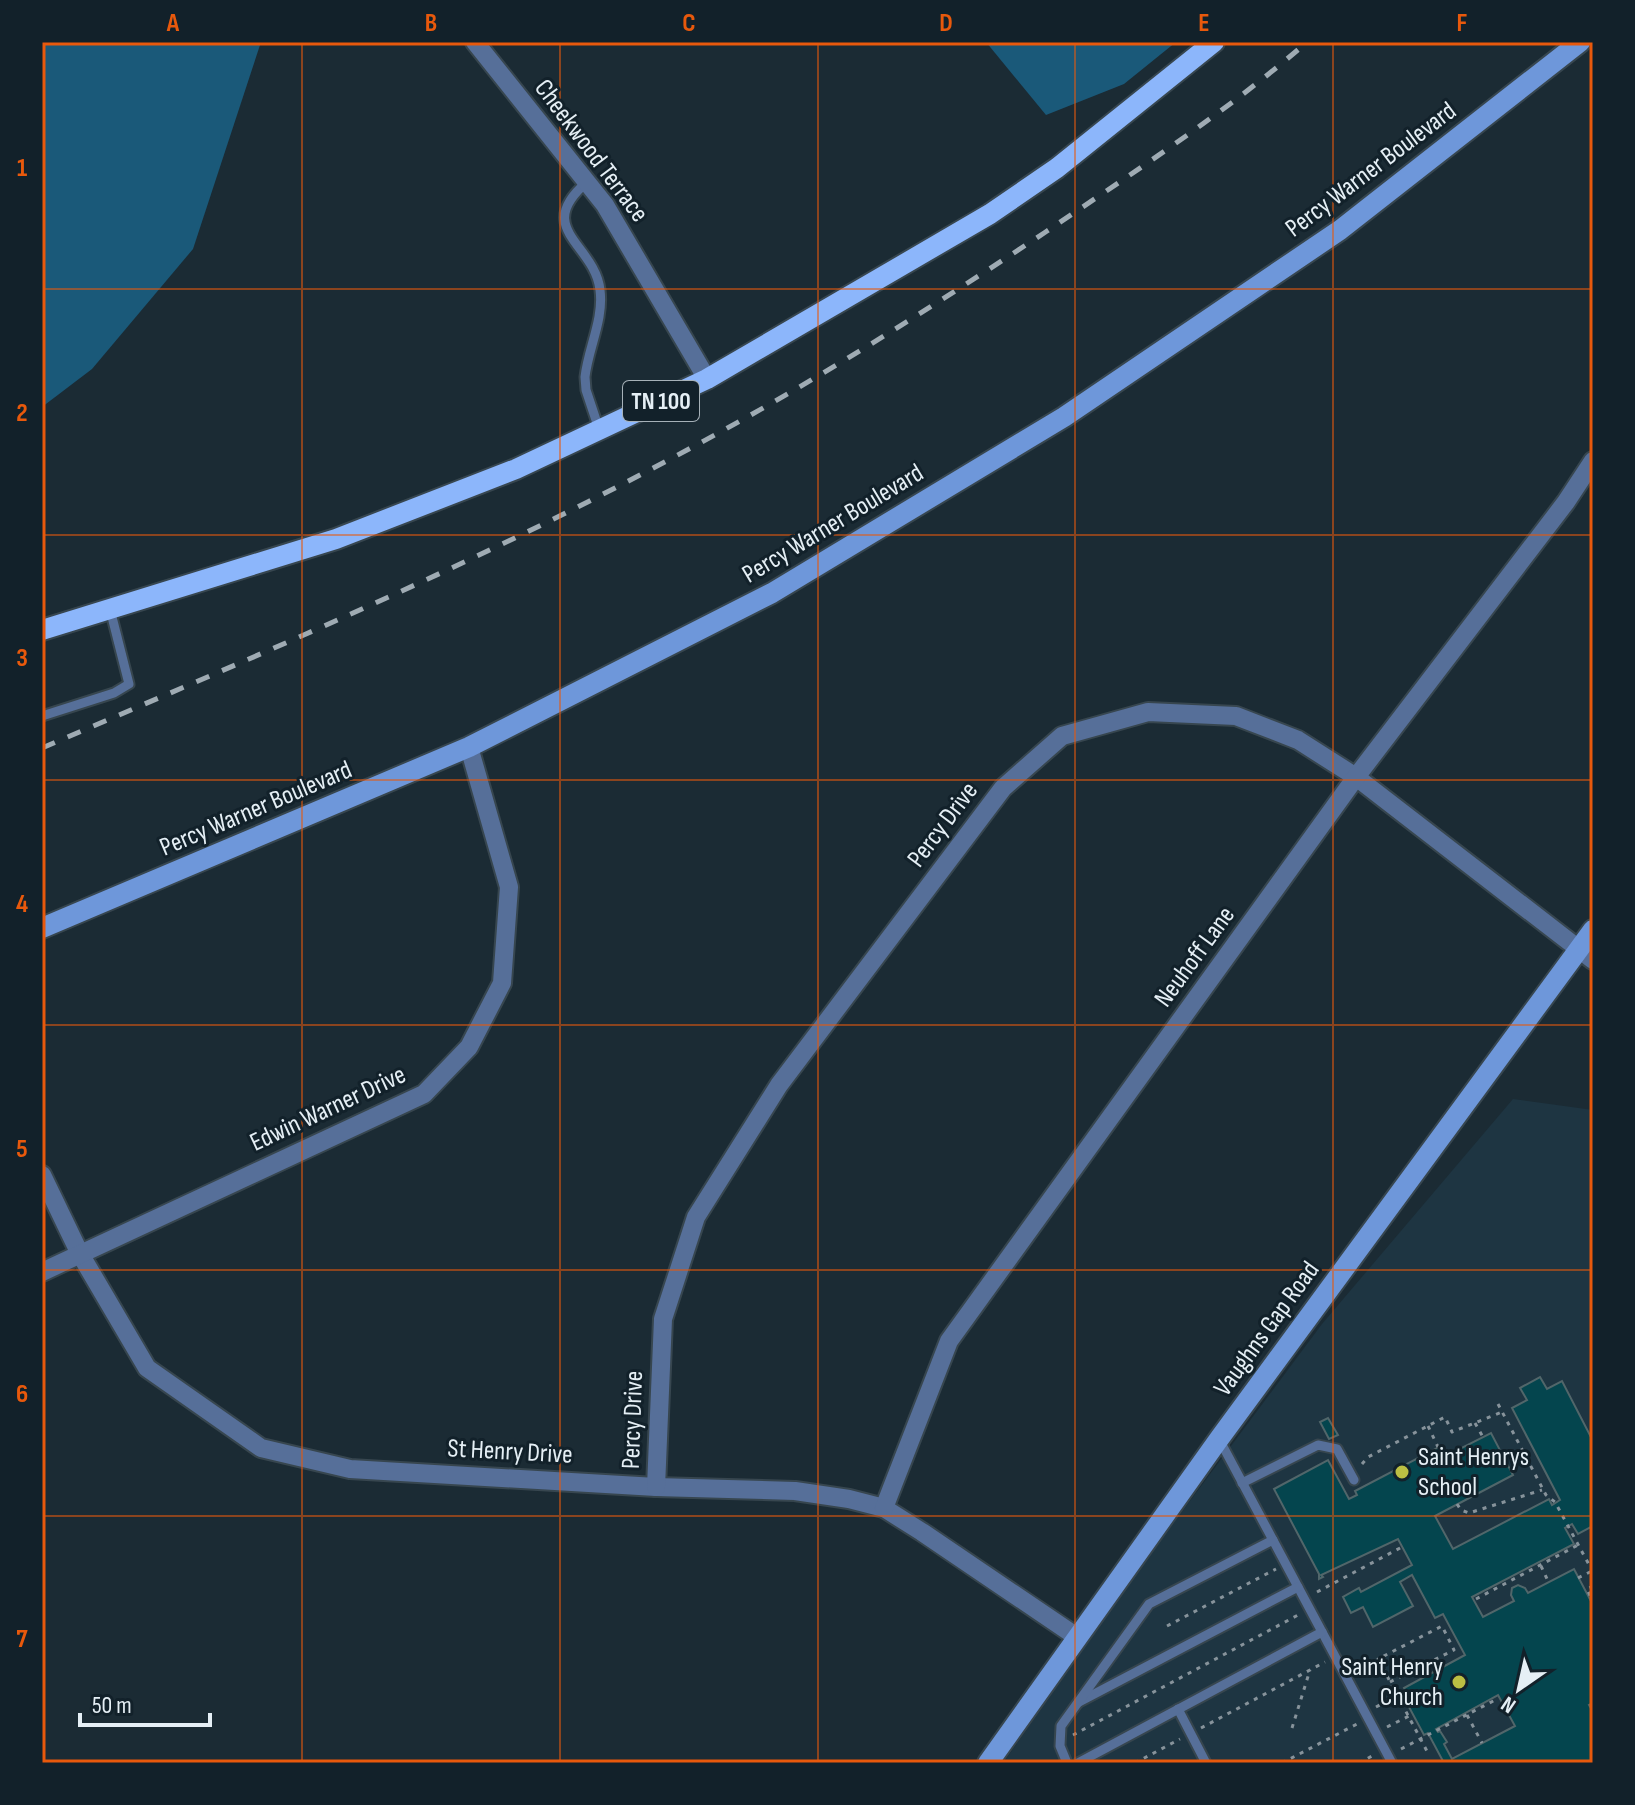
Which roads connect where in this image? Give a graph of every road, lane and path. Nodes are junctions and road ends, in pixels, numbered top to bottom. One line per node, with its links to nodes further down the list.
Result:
1 (475, 42): 4 (street, Cheekwood Terrace)
2 (1214, 42): 5 (main road, TN 100)
3 (1580, 42): 11 (street, Percy Warner Boulevard)
4 (587, 182): 5 (street, Cheekwood Terrace); 6 (lane)
5 (707, 379): 6 (main road, TN 100)
6 (599, 430): 8 (main road, TN 100)
7 (1593, 461): 12 (street, Neuhoff Lane)
8 (110, 609): 9 (main road, TN 100); 10 (lane)
9 (42, 630)
10 (42, 716)
11 (469, 747): 13 (street, Percy Warner Boulevard); 17 (street, Edwin Warner Drive)
12 (1356, 777): 15 (street, Percy Drive); 28 (street, Percy Drive); 31 (street, Neuhoff Lane)
13 (42, 928)
14 (1593, 930): 15 (street, Vaughns Gap Road)
15 (1586, 954): 24 (street, Vaughns Gap Road)
16 (42, 1175): 17 (street, St Henry Drive)
17 (79, 1252): 18 (street, Edwin Warner Drive); 28 (street, St Henry Drive)
18 (42, 1272)
19 (1498, 1404): 20 (path)
20 (1502, 1412): 21 (path); 29 (path)
21 (1475, 1423): 22 (path); 23 (path)
22 (1428, 1426): 25 (path); 26 (path)
23 (1483, 1437)
24 (1219, 1439): 27 (lane); 48 (street, Vaughns Gap Road)
25 (1438, 1447)
26 (1353, 1478): 27 (lane)
27 (1242, 1483): 32 (lane)
28 (656, 1487): 31 (street, St Henry Drive)
29 (1543, 1489): 30 (path); 33 (path)
30 (1457, 1504)
31 (884, 1508): 48 (street, St Henry Drive)
32 (1273, 1540): 35 (lane); 54 (lane)
33 (1578, 1545): 36 (path); 37 (path)
34 (1402, 1547): 42 (path)
35 (1286, 1564): 41 (lane); 46 (path)
36 (1540, 1565): 39 (path); 43 (path)
37 (1593, 1571): 38 (path)
38 (1578, 1578)
39 (1548, 1581)
40 (1593, 1586): 44 (path)
41 (1298, 1587): 45 (lane); 54 (lane)
42 (1315, 1593)
43 (1476, 1599)
44 (1593, 1600)
45 (1310, 1609): 47 (lane); 64 (path)
46 (1167, 1626)
47 (1322, 1632): 49 (lane); 56 (lane)
48 (1077, 1637): 68 (street, Vaughns Gap Road)
49 (1335, 1656): 50 (path); 59 (lane)
50 (1310, 1670): 60 (path); 62 (path)
51 (1390, 1682): 51 (path); 52 (path)
52 (1398, 1695): 55 (path); 58 (path)
53 (1497, 1699): 57 (path)
54 (1076, 1704): 64 (lane)
55 (1376, 1707)
56 (1178, 1709): 62 (lane); 70 (lane)
57 (1466, 1714): 63 (path); 65 (path)
58 (1409, 1716): 61 (path); 63 (path)
59 (1368, 1718): 73 (path); 74 (lane)
60 (1292, 1728)
61 (1387, 1728)
62 (1191, 1733): 71 (path); 72 (lane)
63 (1421, 1739): 66 (path); 67 (path)
64 (1059, 1742): 69 (lane)
65 (1482, 1743)
66 (1399, 1750)
67 (1428, 1753)
68 (994, 1761)
69 (1067, 1763)
70 (1078, 1763)
71 (1135, 1763)
72 (1206, 1763)
73 (1282, 1763)
74 (1392, 1763)

